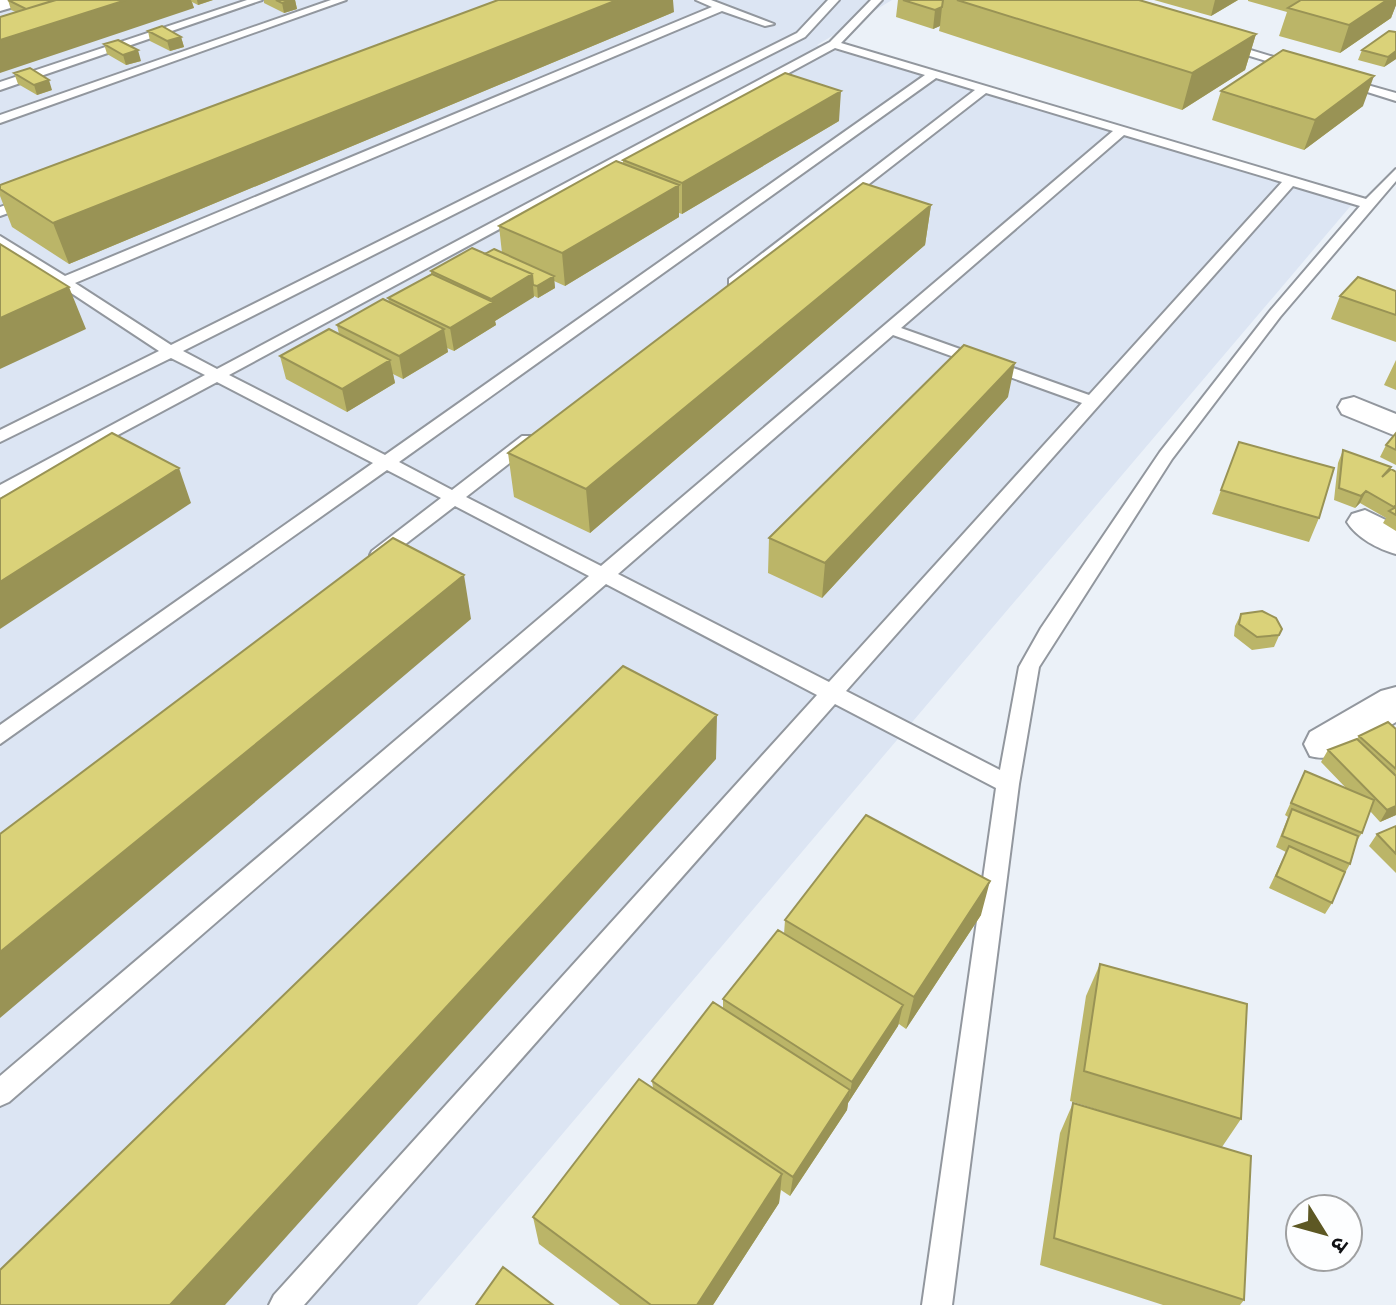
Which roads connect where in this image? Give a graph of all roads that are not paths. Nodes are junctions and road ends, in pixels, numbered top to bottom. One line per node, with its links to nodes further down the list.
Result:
1 (17, 0): 7 (street)
2 (257, 0): 15 (lane)
3 (341, 0): 18 (lane)
4 (701, 0): 8 (lane)
5 (834, 0): 29 (lane)
6 (877, 0): 11 (lane)
7 (0, 5)
8 (722, 7): 9 (lane); 26 (lane)
9 (769, 24)
10 (1204, 40): 12 (lane)
11 (834, 44): 13 (lane); 30 (lane)
12 (1307, 71)
13 (934, 74): 16 (lane); 36 (lane)
14 (1337, 79): 17 (lane)
15 (0, 86)
16 (984, 89): 19 (lane); 27 (lane)
17 (1396, 97)
18 (0, 119)
19 (1122, 130): 21 (lane); 28 (lane)
20 (1396, 173): 23 (lane)
21 (1290, 181): 23 (lane); 31 (lane)
22 (44, 195): 24 (lane)
23 (1368, 204): 47 (lane)
24 (0, 212)
25 (0, 240): 26 (lane)
26 (64, 282): 29 (lane)
27 (719, 293)
28 (890, 329): 31 (lane); 42 (lane)
29 (168, 350): 30 (lane); 35 (lane)
30 (214, 374): 36 (lane); 37 (lane)
31 (1092, 401): 43 (lane)
32 (1354, 407): 33 (street)
33 (1396, 426)
34 (542, 430): 38 (lane)
35 (0, 437)
36 (385, 463): 38 (lane); 45 (lane)
37 (0, 492)
38 (453, 498): 41 (lane); 42 (lane)
39 (1365, 522): 40 (street)
40 (1396, 542)
41 (365, 566)
42 (602, 575): 43 (lane); 48 (lane)
43 (830, 694): 47 (lane); 49 (lane)
44 (1396, 702): 46 (street)
45 (0, 736)
46 (1325, 744)
47 (1008, 784): 50 (lane)
48 (0, 1093)
49 (284, 1305)
50 (937, 1305)

